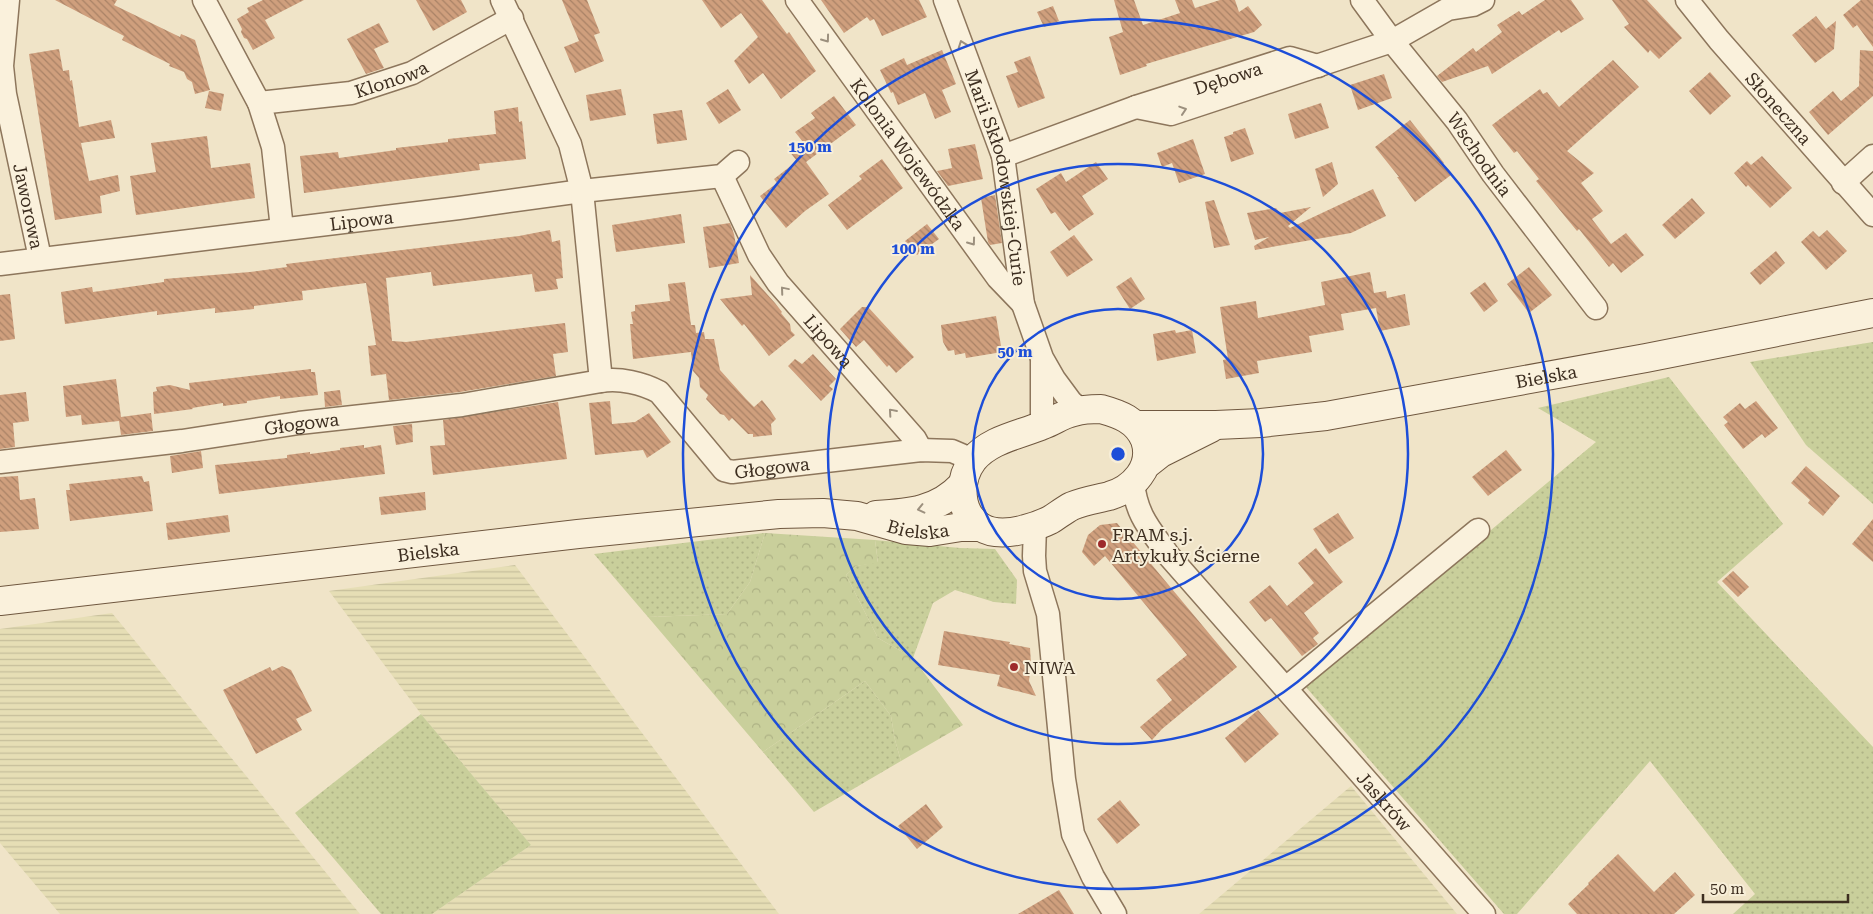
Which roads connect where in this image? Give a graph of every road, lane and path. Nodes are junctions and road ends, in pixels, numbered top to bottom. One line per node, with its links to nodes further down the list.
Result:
1 (8, 0): 11 (street, Jaworowa)
2 (204, 0): 12 (street)
3 (797, 0): 21 (street, Kolonia Wojewódzka, one-way to 21)
4 (945, 0): 13 (street, Marii Skłodowskiej-Curie, one-way to 4)
5 (1362, 0): 10 (street, Wschodnia)
6 (1483, 0): 8 (street, Dębowa)
7 (1686, 0): 15 (street, Słoneczna)
8 (1451, 5): 10 (street, Dębowa)
9 (507, 9): 12 (street, Klonowa); 16 (street, Klonowa)
10 (1392, 41): 13 (street, Dębowa); 22 (street, Wschodnia)
11 (2, 95): 19 (street, Jaworowa)
12 (259, 103): 18 (street)
13 (1003, 156): 21 (street, Marii Skłodowskiej-Curie)
14 (1873, 156): 15 (street)
15 (1843, 183): 17 (street, Słoneczna)
16 (582, 191): 18 (street, Lipowa); 25 (street); 30 (street, Lipowa, one-way to 16)
17 (1873, 215)
18 (282, 229): 19 (street, Lipowa)
19 (40, 258): 20 (street, Lipowa)
20 (0, 264)
21 (1023, 304): 24 (street, Marii Skłodowskiej-Curie)
22 (1596, 308)
23 (1873, 313): 27 (main road, Bielska)
24 (1042, 358): 26 (street, Marii Skłodowskiej-Curie); 28 (street, Marii Skłodowskiej-Curie)
25 (601, 381): 30 (street, Głogowa); 32 (street, Głogowa)
26 (1081, 410): 28 (main road); 29 (main road)
27 (1216, 425): 29 (main road, Bielska); 33 (main road, Bielska)
28 (1042, 426): 31 (main road)
29 (1136, 426): 33 (main road)
30 (921, 450): 31 (street)
31 (973, 460): 34 (main road)
32 (0, 462)
33 (1140, 473): 35 (main road, Bielska); 37 (street, Jaskrów)
34 (962, 485): 36 (main road, Bielska, one-way to 36); 39 (main road)
35 (1109, 496): 37 (street, Jaskrów); 38 (main road, Bielska)
36 (857, 516): 39 (main road, Bielska); 43 (main road, Bielska)
37 (1141, 516): 44 (street, Jaskrów)
38 (1035, 526): 41 (main road, Bielska); 42 (street)
39 (980, 527): 41 (main road, Bielska)
40 (1478, 530): 44 (street)
41 (1007, 532): 42 (street)
42 (1035, 571): 45 (street)
43 (0, 601)
44 (1286, 688): 46 (street, Jaskrów)
45 (1115, 914)
46 (1484, 914)

